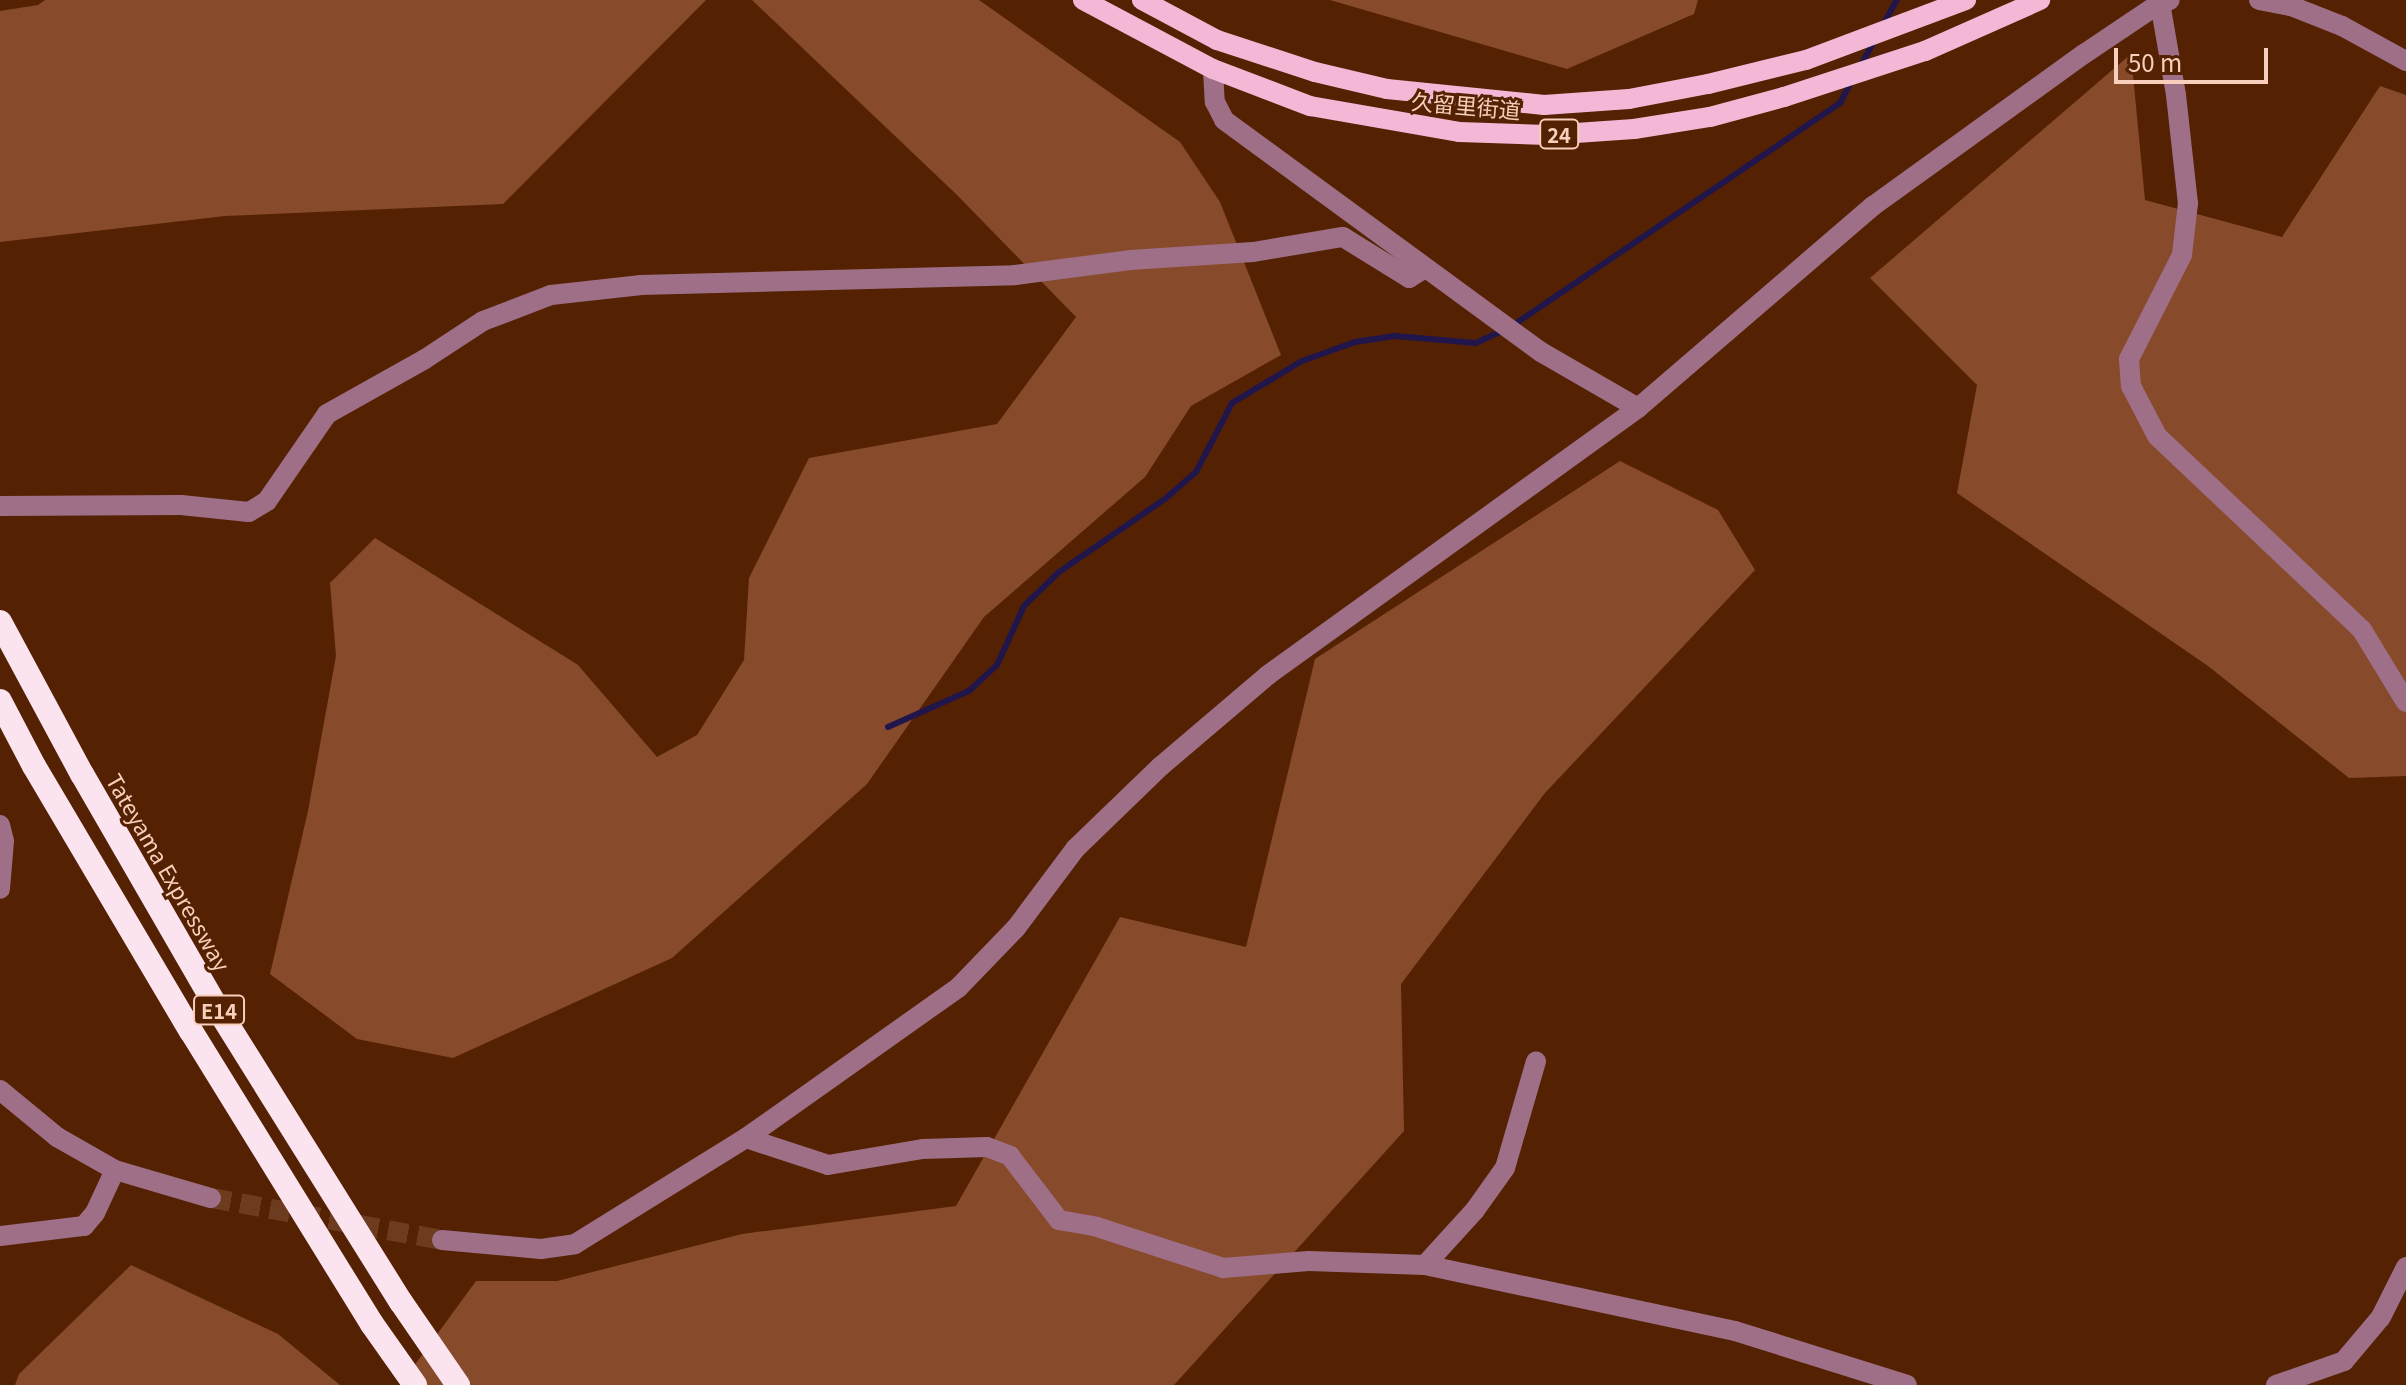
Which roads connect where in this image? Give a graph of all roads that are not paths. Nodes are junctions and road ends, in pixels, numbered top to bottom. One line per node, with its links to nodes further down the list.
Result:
1 (1083, 0): 8 (main road, 久留里街道 / 24)
2 (1142, 0): 3 (main road, 久留里街道 / 24)
3 (1966, 0)
4 (2040, 0): 8 (main road, 久留里街道 / 24)
5 (2259, 0): 7 (street)
6 (2165, 1): 10 (street); 14 (street)
7 (2406, 61)
8 (1213, 69): 9 (street)
9 (1425, 268): 10 (street); 11 (street)
10 (1638, 408): 19 (street)
11 (9, 506)
12 (0, 622): 27 (highway, Tateyama Expressway / E14)
13 (0, 701): 26 (highway, E14)
14 (2406, 702)
15 (0, 825): 16 (street)
16 (0, 889)
17 (1536, 1061): 24 (street)
18 (0, 1090): 20 (street)
19 (746, 1138): 23 (street); 24 (street)
20 (115, 1170): 21 (street); 22 (street)
21 (211, 1198)
22 (0, 1236)
23 (442, 1240)
24 (1425, 1265): 28 (street)
25 (2406, 1267): 29 (street)
26 (415, 1385)
27 (458, 1385)
28 (1907, 1385)
29 (2276, 1385)

